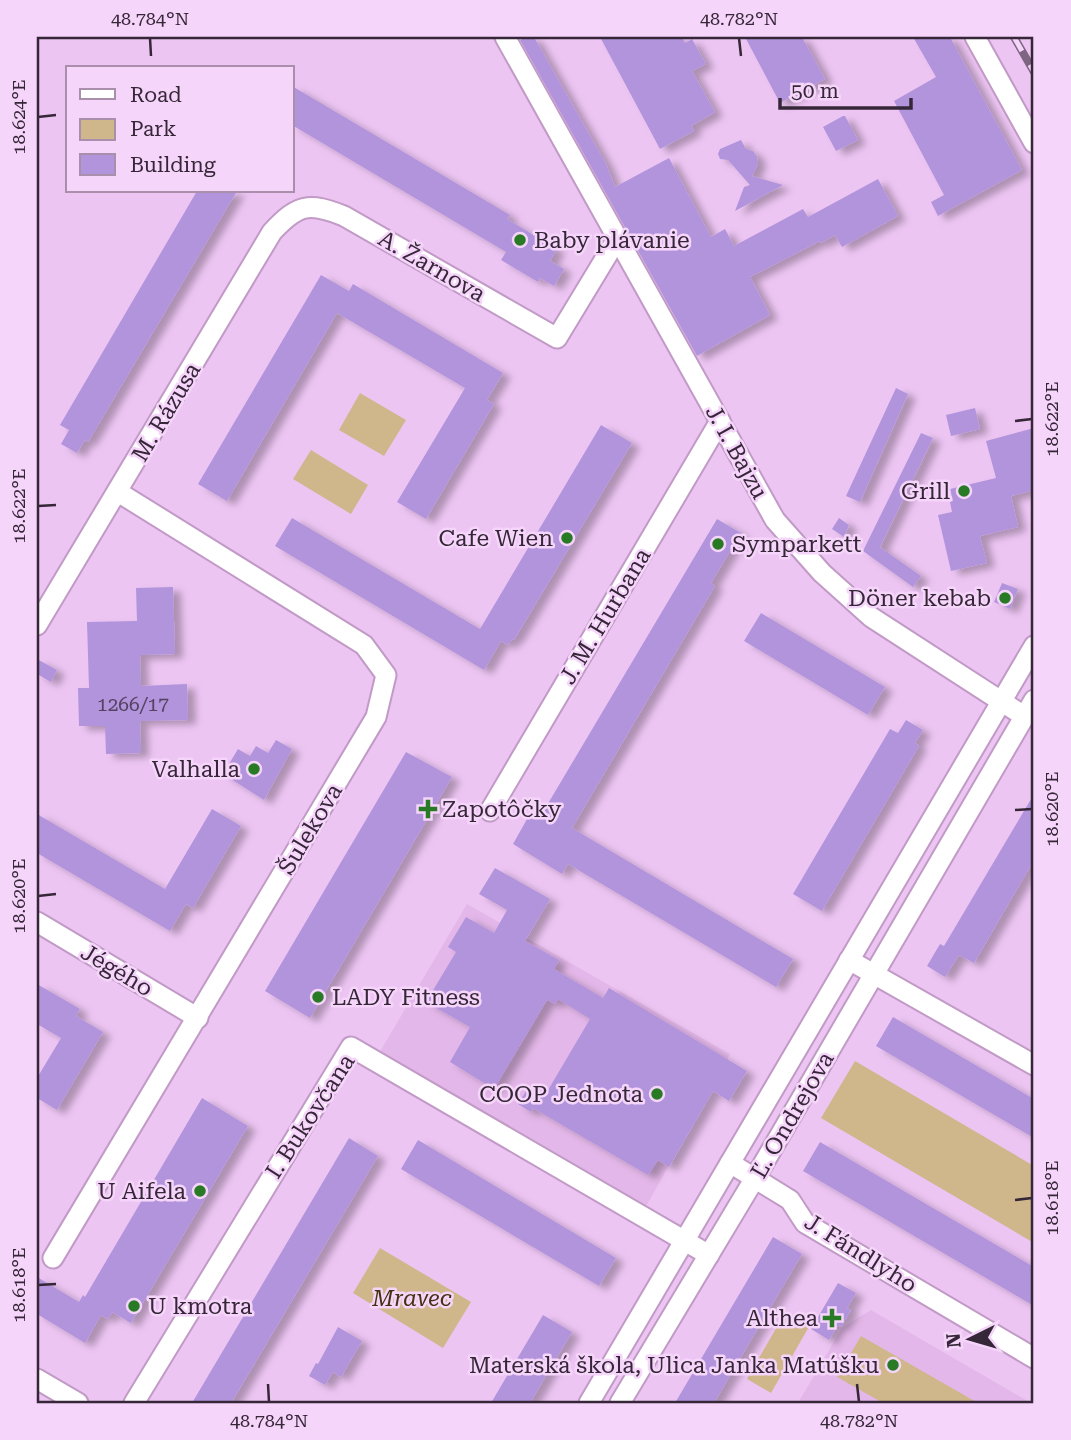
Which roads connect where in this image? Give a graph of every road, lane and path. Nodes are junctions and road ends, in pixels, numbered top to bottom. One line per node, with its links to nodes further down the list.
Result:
1 (505, 37): 5 (street, J. I. Bajzu)
2 (975, 37): 3 (street)
3 (1034, 143)
4 (304, 208): 5 (street, A. Žarnova); 7 (street, M. Rázusa)
5 (617, 239): 6 (street, J. I. Bajzu)
6 (720, 421): 10 (street, J. I. Bajzu); 12 (street, J. M. Hurbana)
7 (118, 492): 8 (street, M. Rázusa); 16 (street, Šulekova)
8 (37, 625)
9 (1034, 646): 10 (street, Ľ. Ondrejova)
10 (1001, 702): 11 (street, Ľ. Ondrejova); 14 (street, Ľ. Ondrejova)
11 (1029, 708): 15 (street, Ľ. Ondrejova)
12 (490, 811)
13 (37, 922): 16 (street, Jégého)
14 (849, 960): 15 (street); 18 (street, Ľ. Ondrejova)
15 (874, 974): 17 (street); 19 (street, Ľ. Ondrejova)
16 (198, 1018): 22 (street, Šulekova)
17 (1034, 1065)
18 (730, 1163): 19 (street, J. Fándlyho); 20 (street, Ľ. Ondrejova)
19 (755, 1178): 21 (street, Ľ. Ondrejova); 23 (street, J. Fándlyho)
20 (684, 1241): 21 (street); 25 (street, Ľ. Ondrejova); 27 (street, I. Bukovčana)
21 (709, 1255): 28 (street, Ľ. Ondrejova)
22 (53, 1258)
23 (1034, 1357)
24 (37, 1379): 26 (street)
25 (597, 1401)
26 (78, 1403)
27 (134, 1403)
28 (620, 1403)

